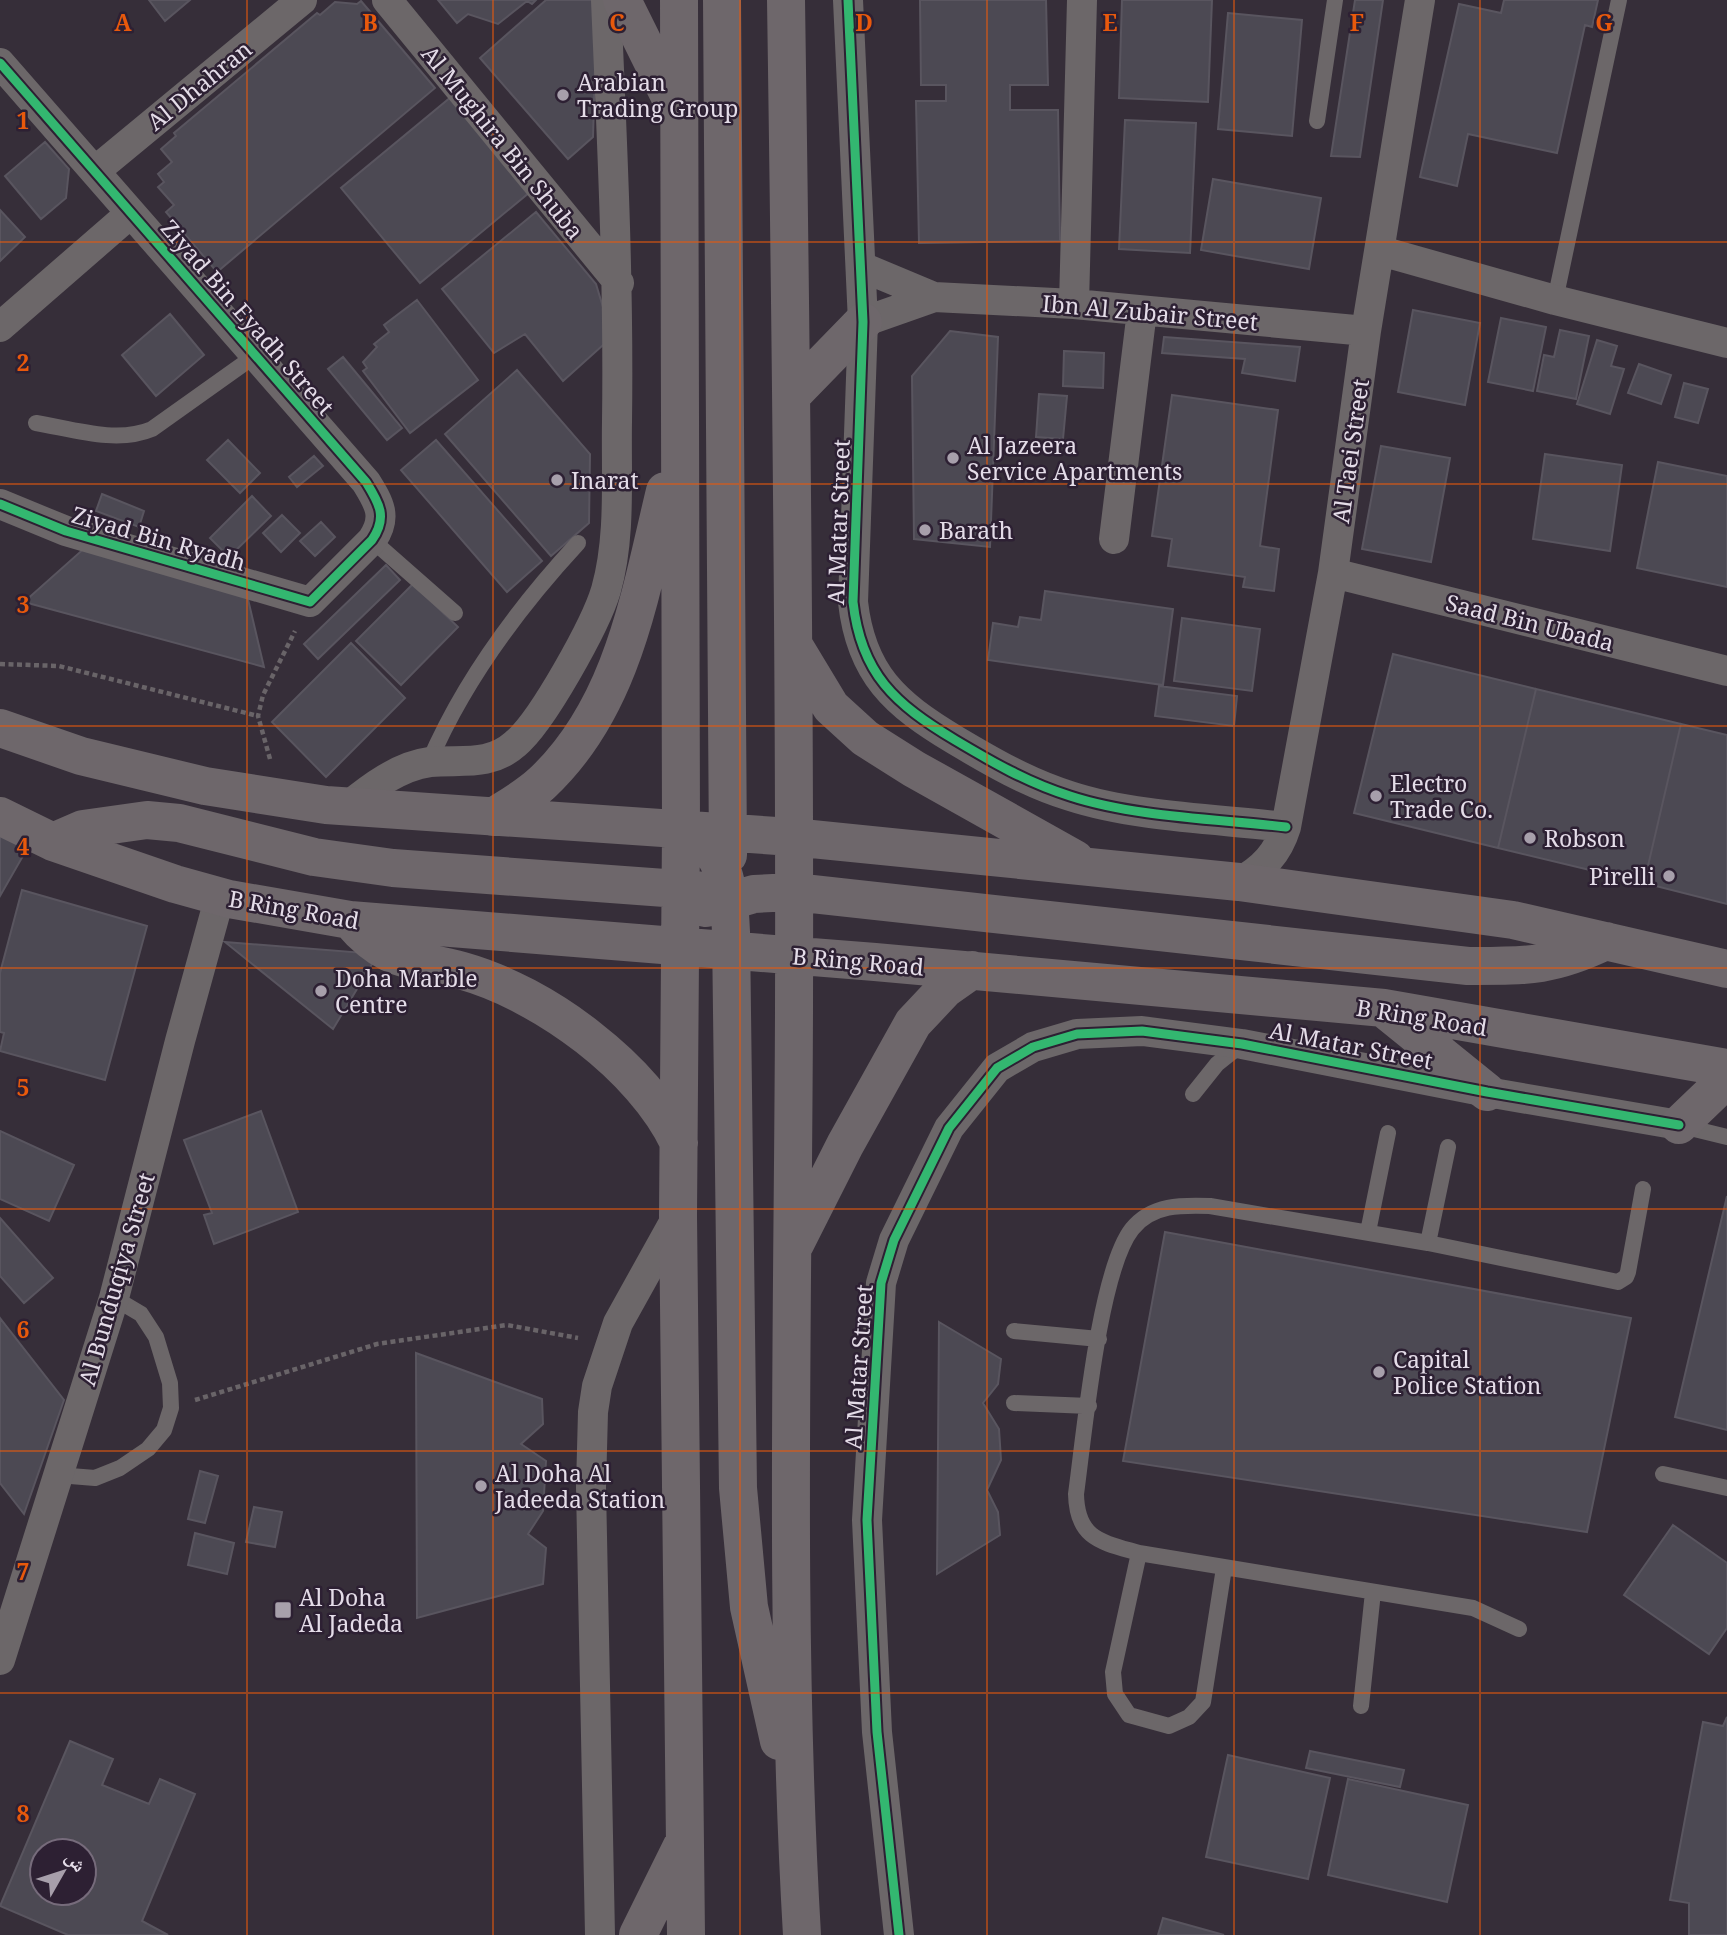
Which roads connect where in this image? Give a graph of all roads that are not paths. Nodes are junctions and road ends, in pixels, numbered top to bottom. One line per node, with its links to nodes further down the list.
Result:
1 (302, 0): 16 (street, Al Dhahran)
2 (387, 0): 20 (street, Al Mughira Bin Shuba)
3 (606, 0): 20 (street)
4 (622, 0): 14 (main road)
5 (679, 0): 14 (main road)
6 (722, 0): 48 (main road)
7 (786, 0): 30 (main road, Al Matar Street)
8 (848, 0): 19 (street, Al Matar Street)
9 (1082, 0): 23 (street)
10 (1335, 0): 15 (lane)
11 (1420, 0): 18 (street, Al Taei Street)
12 (1619, 0): 22 (lane)
13 (0, 63): 16 (street, Ziyad Bin Eyadh Street)
14 (681, 119): 32 (main road)
15 (1317, 121)
16 (95, 170): 17 (street, Ziyad Bin Eyadh Street)
17 (131, 213): 26 (street); 29 (street, Ziyad Bin Eyadh Street)
18 (1381, 251): 22 (street); 27 (street, Al Taei Street)
19 (862, 267): 21 (street, Ibn Al Zubair Street); 25 (street, Al Matar Street)
20 (619, 283): 42 (street)
21 (934, 297): 23 (street, Ibn Al Zubair Street); 25 (street, Ibn Al Zubair Street)
22 (1555, 300): 28 (street)
23 (1074, 304): 24 (street, Ibn Al Zubair Street)
24 (1142, 311): 27 (street, Ibn Al Zubair Street); 34 (street)
25 (863, 322): 30 (main road); 46 (street, Al Matar Street)
26 (0, 327)
27 (1366, 331): 37 (street, Al Taei Street)
28 (1727, 343)
29 (256, 355): 31 (lane); 35 (street, Ziyad Bin Eyadh Street)
30 (792, 395): 39 (main road, Al Matar Street)
31 (36, 423)
32 (679, 435): 45 (main road); 47 (main road)
33 (0, 504): 35 (street, Ziyad Bin Ryadh)
34 (1114, 539)
35 (372, 540): 38 (lane)
36 (578, 543): 42 (lane)
37 (1333, 573): 40 (street, Saad Bin Ubada); 46 (street, Al Taei Street)
38 (455, 613)
39 (795, 647): 49 (main road, Al Matar Street); 51 (main road)
40 (1727, 671)
41 (0, 728): 43 (main road)
42 (429, 762): 43 (street)
43 (347, 807): 45 (main road)
44 (0, 816): 50 (main road, B Ring Road)
45 (493, 817): 47 (main road)
46 (1286, 827): 52 (street, Al Taei Street)
47 (681, 830): 48 (main road); 53 (main road); 55 (main road)
48 (726, 832): 49 (main road); 55 (main road)
49 (793, 837): 51 (main road); 54 (main road, Al Matar Street); 55 (main road)
50 (53, 842): 53 (main road); 56 (main road, B Ring Road)
51 (1088, 866): 52 (main road)
52 (1239, 881): 58 (main road)
53 (681, 891): 55 (main road); 59 (main road)
54 (793, 892): 55 (main road); 58 (main road); 61 (main road, Al Matar Street)
55 (733, 894): 59 (main road); 60 (main road); 61 (main road)
56 (220, 896): 57 (main road, B Ring Road); 80 (street, Al Bunduqiya Street)
57 (350, 920): 59 (main road, B Ring Road); 73 (main road)
58 (1606, 941): 62 (main road)
59 (679, 946): 60 (main road, B Ring Road); 73 (main road)
60 (731, 950): 61 (main road, B Ring Road); 94 (main road)
61 (794, 955): 63 (main road, B Ring Road); 79 (main road, Al Matar Street)
62 (1727, 969)
63 (972, 970): 64 (main road, B Ring Road); 79 (main road)
64 (1384, 1008): 66 (main road, B Ring Road); 68 (main road)
65 (1242, 1044): 68 (street, Al Matar Street); 69 (lane); 100 (street, Al Matar Street)
66 (1727, 1068)
67 (1727, 1079): 70 (main road)
68 (1487, 1092): 70 (street, Al Matar Street)
69 (1193, 1094)
70 (1679, 1125): 72 (lane)
71 (1388, 1133): 77 (lane)
72 (1727, 1137)
73 (679, 1143): 76 (main road)
74 (1448, 1147): 78 (lane)
75 (1643, 1189): 78 (lane)
76 (678, 1214): 95 (main road); 96 (street)
77 (1367, 1232): 78 (lane); 82 (lane)
78 (1428, 1243)
79 (792, 1249): 94 (main road, Al Matar Street)
80 (114, 1298): 86 (street, Al Bunduqiya Street); 86 (lane)
81 (1014, 1331): 82 (lane)
82 (1099, 1339): 84 (lane)
83 (1014, 1403): 84 (lane)
84 (1089, 1406): 88 (lane)
85 (1663, 1474): 87 (lane)
86 (58, 1475): 92 (street, Al Bunduqiya Street)
87 (1727, 1488)
88 (1139, 1553): 89 (lane); 89 (lane)
89 (1224, 1568): 90 (lane)
90 (1373, 1592): 91 (lane); 93 (lane)
91 (1519, 1629)
92 (0, 1660)
93 (1361, 1706)
94 (795, 1805): 99 (main road, Al Matar Street)
95 (684, 1841): 97 (main road); 98 (main road)
96 (600, 1935)
97 (638, 1935)
98 (686, 1935)
99 (802, 1935)
100 (899, 1935)

